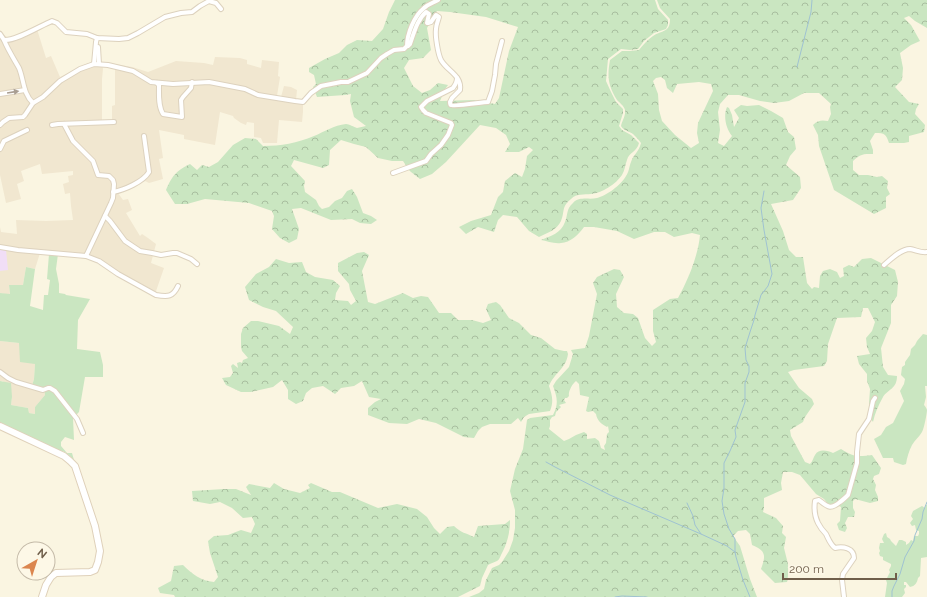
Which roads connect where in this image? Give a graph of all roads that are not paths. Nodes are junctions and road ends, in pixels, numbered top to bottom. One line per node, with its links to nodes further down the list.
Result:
1 (438, 0): 7 (street)
2 (221, 9): 4 (street)
3 (0, 34): 5 (street)
4 (97, 38): 5 (street); 8 (street)
5 (4, 40): 12 (street)
6 (502, 40): 9 (street)
7 (408, 46): 9 (street); 10 (street)
8 (97, 64): 11 (street); 14 (street)
9 (457, 77): 22 (street)
10 (192, 82): 11 (street); 11 (street)
11 (157, 83)
12 (25, 90): 13 (street, one-way to 12); 14 (street)
13 (0, 94)
14 (33, 103): 18 (street)
15 (114, 122): 16 (street)
16 (64, 124): 17 (street); 23 (street)
17 (52, 125)
18 (0, 126)
19 (27, 130): 21 (street)
20 (144, 136): 23 (street)
21 (0, 149)
22 (393, 173)
23 (113, 192): 24 (street)
24 (104, 216): 27 (street); 28 (street)
25 (0, 247): 27 (street)
26 (927, 252): 29 (street)
27 (86, 256): 30 (street)
28 (197, 264)
29 (884, 264)
30 (178, 286)
31 (0, 372): 34 (street)
32 (875, 398): 36 (street)
33 (0, 426): 35 (main road)
34 (83, 433)
35 (42, 597)
36 (844, 597)

